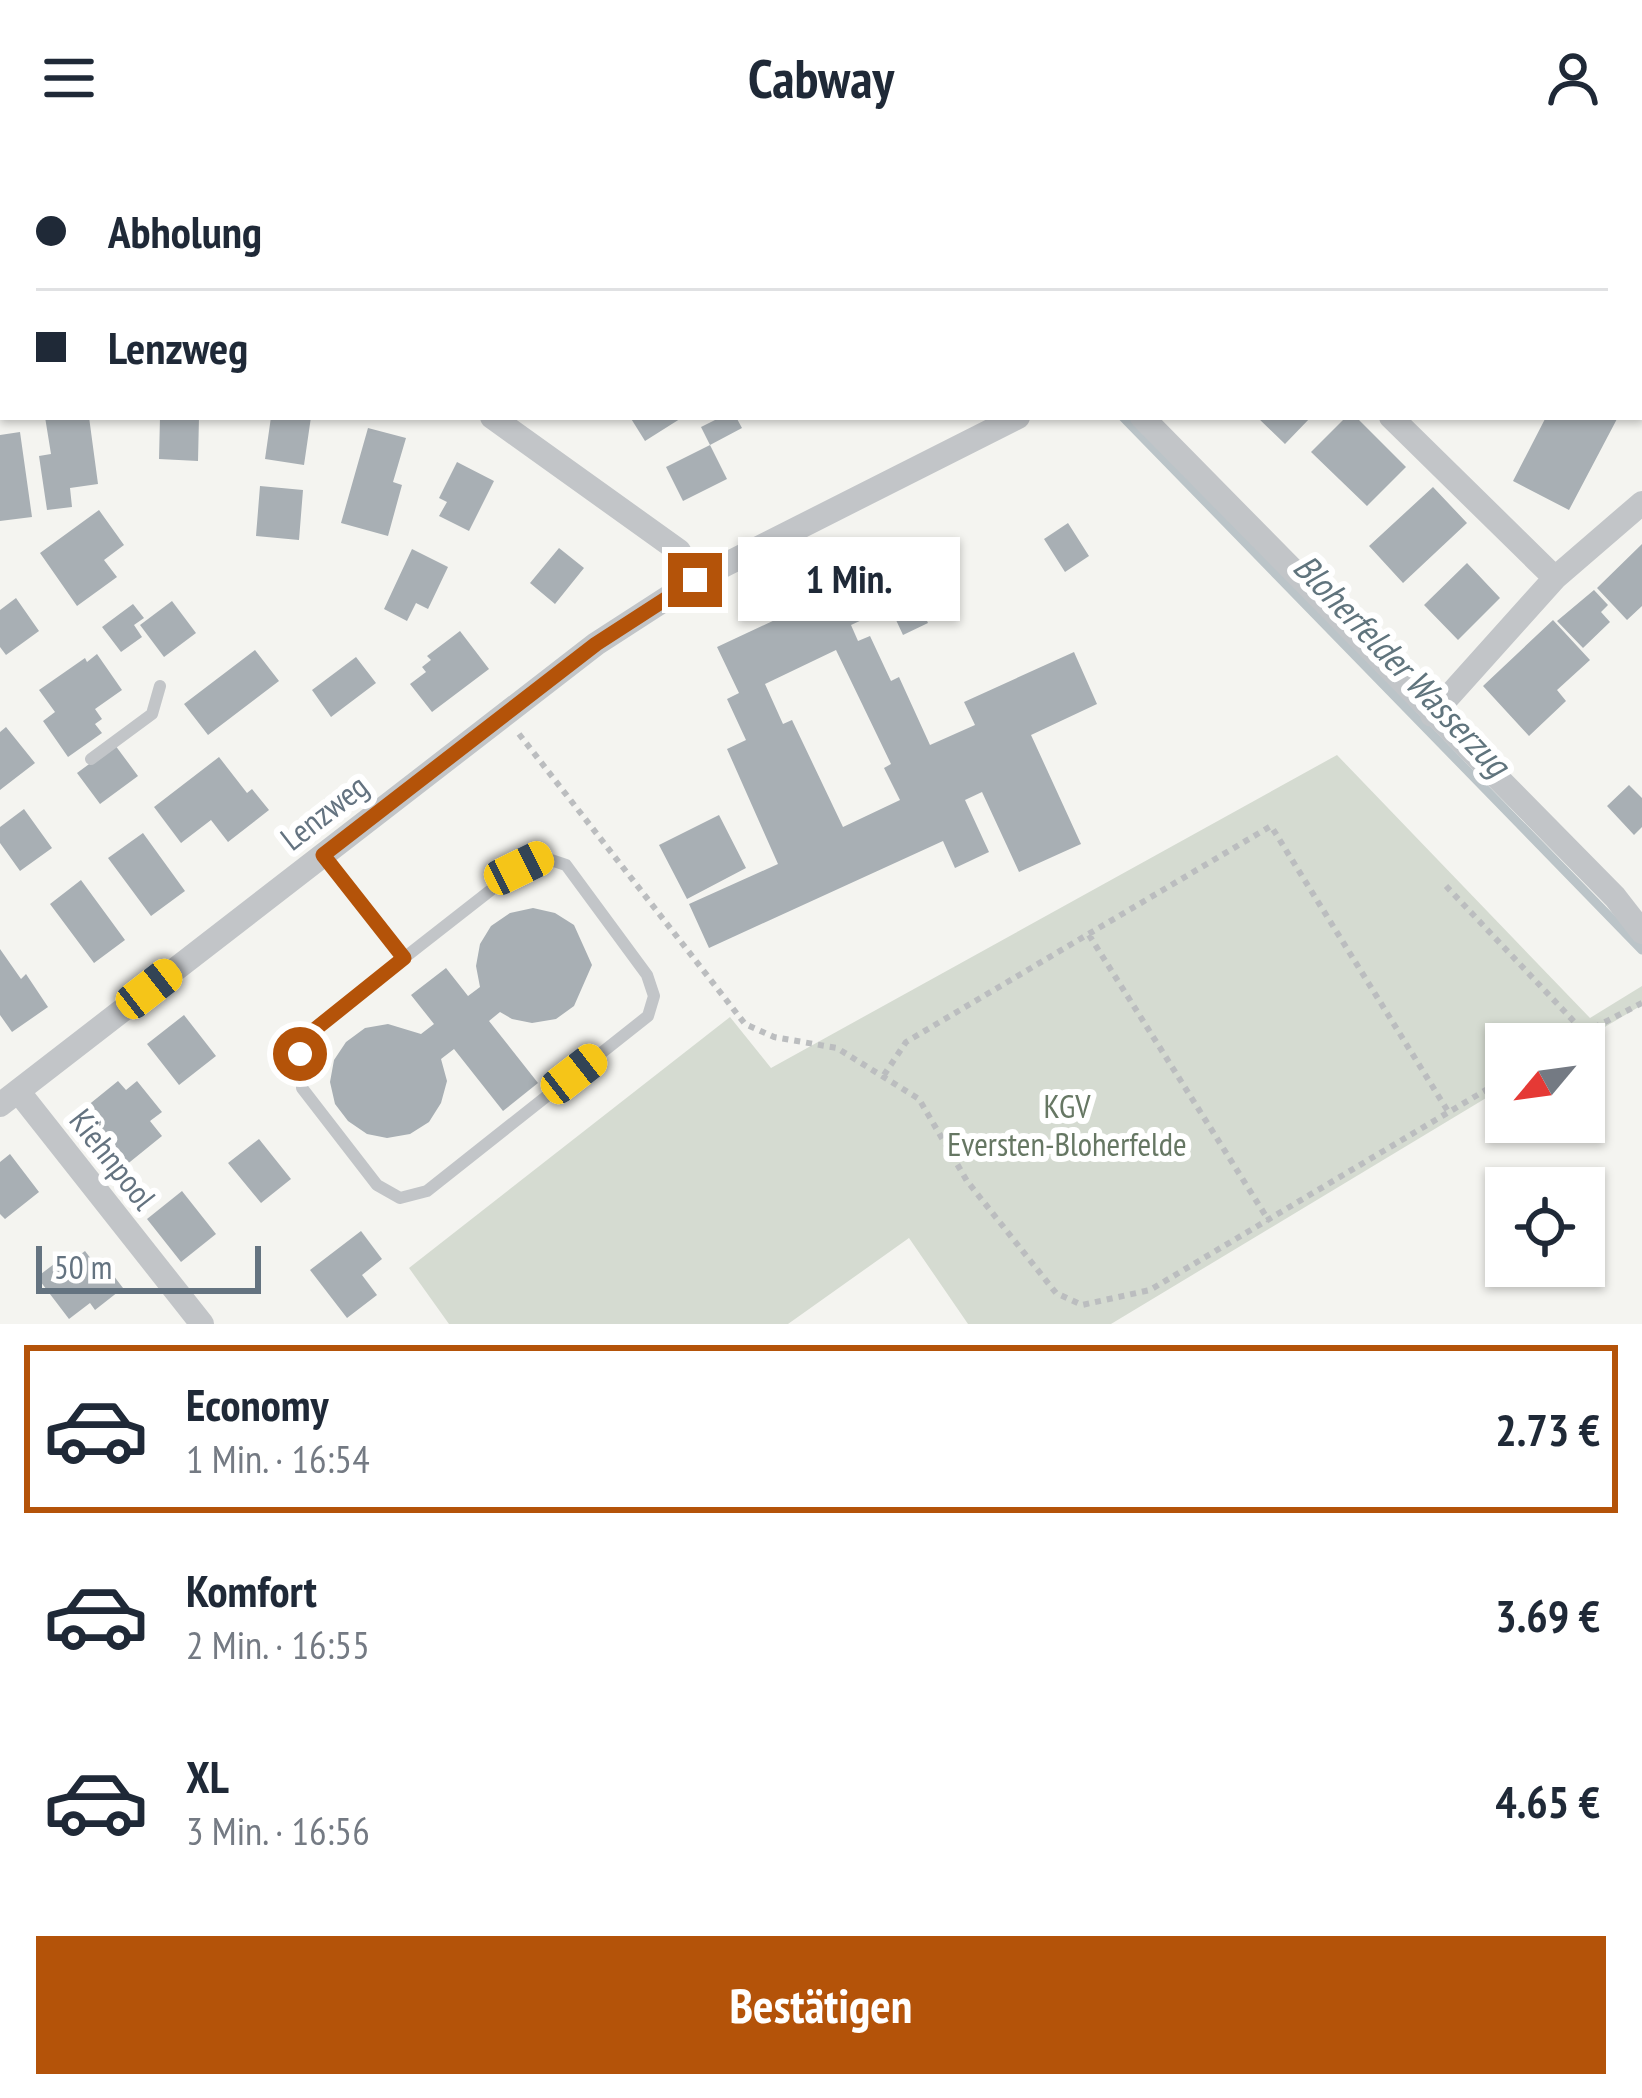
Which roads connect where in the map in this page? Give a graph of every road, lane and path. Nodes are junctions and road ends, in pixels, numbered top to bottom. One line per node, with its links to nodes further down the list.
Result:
1 (496, 420): 7 (street)
2 (1012, 420): 7 (street, Lenzweg)
3 (1145, 420): 10 (street)
4 (1394, 420): 6 (street)
5 (1642, 503): 6 (street)
6 (1555, 578): 10 (street)
7 (695, 580): 9 (street, Lenzweg)
8 (160, 686): 11 (lane)
9 (503, 714): 12 (street, Lenzweg); 20 (path)
10 (1432, 715): 14 (street)
11 (91, 759)
12 (323, 855): 16 (lane); 22 (street, Lenzweg)
13 (1447, 886): 18 (path)
14 (1642, 932)
15 (1088, 934): 20 (path); 23 (path); 24 (path)
16 (404, 958): 16 (lane)
17 (1642, 1004): 19 (path)
18 (1575, 1023)
19 (1600, 1023)
20 (884, 1075): 24 (path)
21 (1485, 1091): 23 (path)
22 (9, 1098): 25 (street, Kiehnpool)
23 (1449, 1113): 24 (path)
24 (1269, 1221)
25 (202, 1324)

